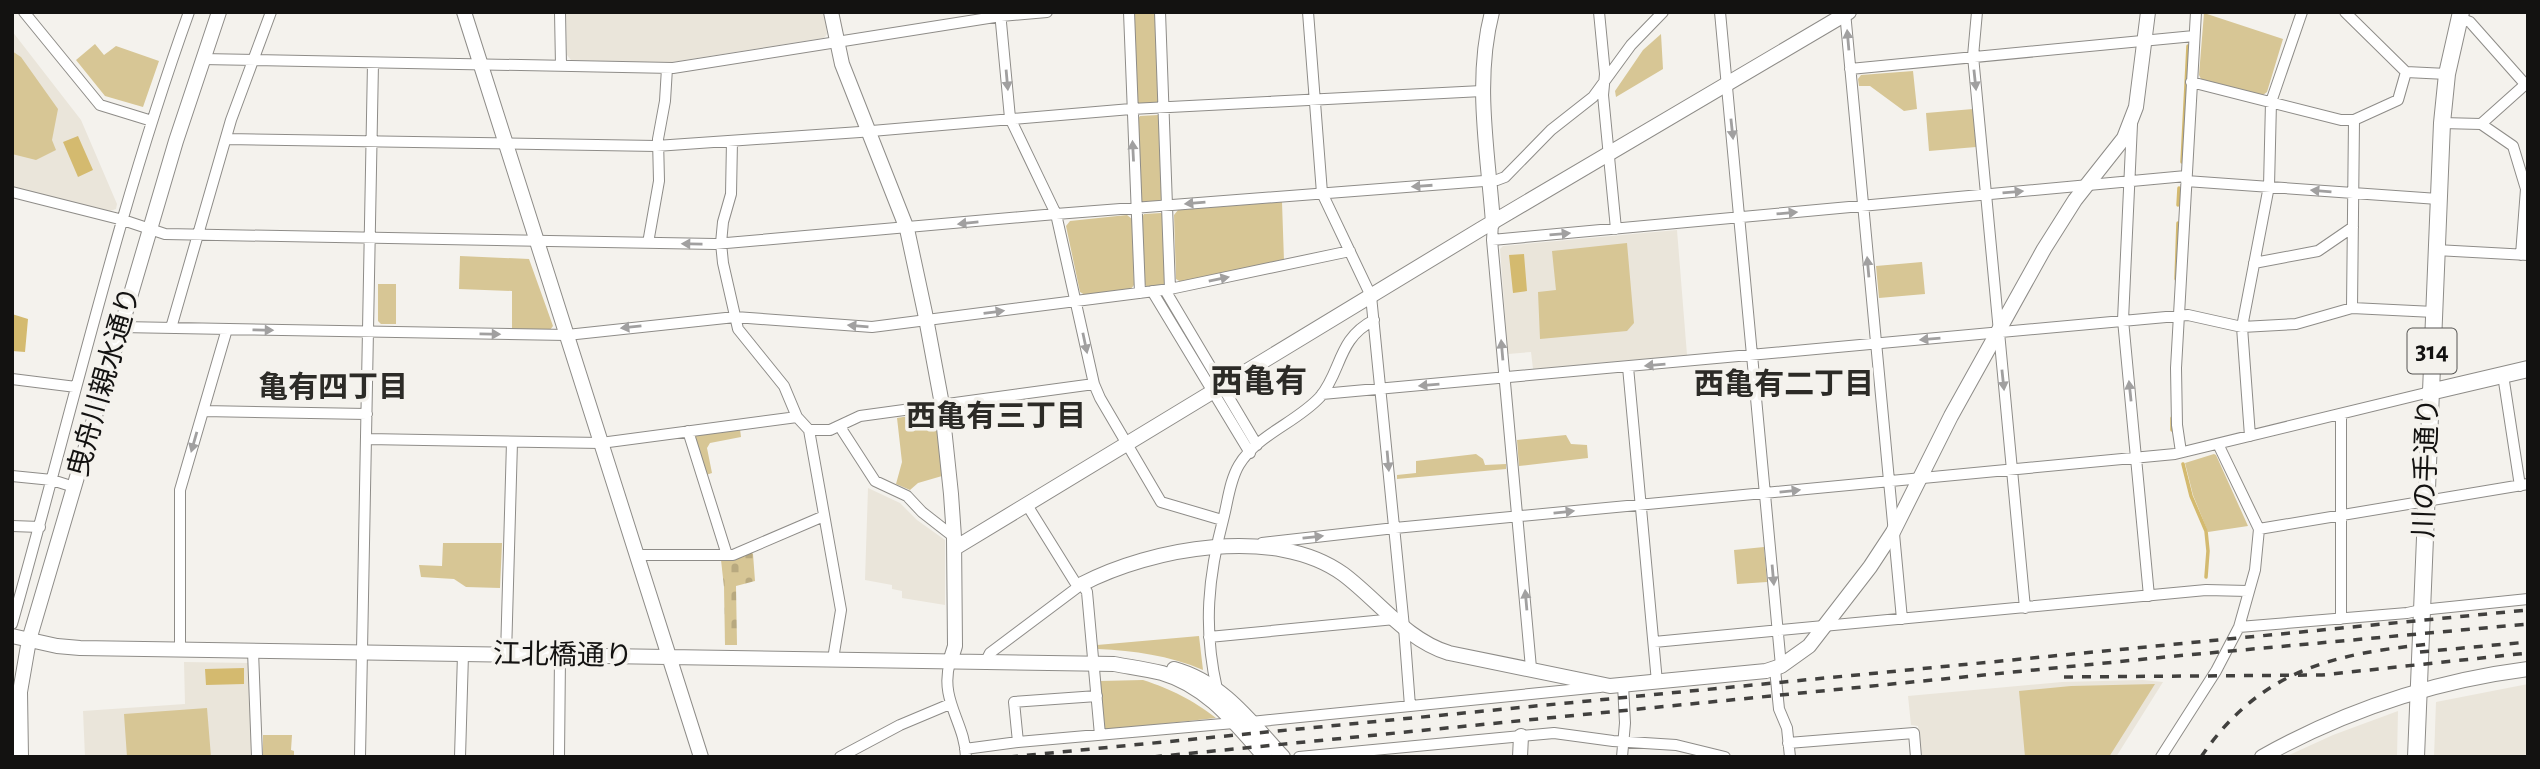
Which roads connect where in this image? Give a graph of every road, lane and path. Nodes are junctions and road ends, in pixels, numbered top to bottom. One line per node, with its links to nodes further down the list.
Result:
1 (24, 12): 48 (street)
2 (189, 12): 48 (street)
3 (219, 12): 28 (street, 曳舟川親水通り)
4 (271, 12): 29 (street)
5 (464, 12): 31 (street)
6 (560, 12): 32 (street)
7 (831, 12): 26 (street)
8 (1046, 12): 22 (street)
9 (1129, 12): 44 (street)
10 (1160, 12): 45 (street)
11 (1308, 12): 42 (street)
12 (1492, 12): 41 (street)
13 (1599, 12): 40 (street)
14 (1663, 12): 40 (street)
15 (1720, 12): 39 (street)
16 (1977, 12): 27 (street)
17 (2148, 12): 25 (street)
18 (2196, 12): 24 (street)
19 (2302, 12): 43 (street)
20 (2345, 12): 35 (street)
21 (1846, 13): 34 (street, one-way to 21); 39 (street)
22 (1001, 14): 26 (street); 46 (street, one-way to 46)
23 (2460, 15): 36 (main road, 川の手通り / 314); 38 (street)
24 (2194, 36): 25 (street); 37 (street)
25 (2145, 40): 27 (street); 49 (street)
26 (836, 42): 33 (street); 52 (street)
27 (1973, 57): 34 (street); 66 (street, one-way to 66)
28 (202, 59): 29 (street); 77 (street, 曳舟川親水通り)
29 (253, 61): 30 (street); 53 (street)
30 (373, 63): 31 (street); 54 (street)
31 (481, 65): 32 (street); 56 (street)
32 (561, 66): 33 (street)
33 (667, 68): 57 (street)
34 (1850, 69): 70 (street)
35 (2406, 72): 36 (street); 47 (street)
36 (2447, 74): 50 (main road, 川の手通り / 314)
37 (2192, 82): 43 (street); 59 (street)
38 (2526, 83): 51 (street)
39 (1727, 84): 58 (street); 73 (street, one-way to 73)
40 (1604, 85): 58 (street); 60 (street)
41 (1482, 91): 42 (street); 60 (street)
42 (1314, 100): 45 (street); 65 (street)
43 (2271, 102): 47 (street); 63 (street)
44 (1131, 109): 45 (street); 46 (street); 71 (street, one-way to 44)
45 (1164, 109): 69 (street)
46 (1010, 118): 52 (street); 72 (street)
47 (2354, 120): 67 (street)
48 (152, 121): 74 (street)
49 (2132, 121): 61 (street); 62 (street)
50 (2442, 124): 51 (street); 68 (main road, 川の手通り / 314)
51 (2481, 124): 88 (street)
52 (867, 131): 55 (street); 78 (street)
53 (226, 139): 54 (street); 80 (street)
54 (371, 140): 56 (street); 81 (street)
55 (732, 141): 57 (street); 85 (street)
56 (506, 143): 57 (street); 82 (street)
57 (659, 146): 84 (street)
58 (1608, 153): 75 (street); 79 (street)
59 (2186, 178): 61 (street); 63 (street); 97 (street)
60 (1490, 181): 65 (street, one-way to 65); 75 (street)
61 (2130, 181): 62 (street); 101 (street)
62 (2088, 186): 66 (street, one-way to 62); 107 (street)
63 (2269, 186): 67 (street, one-way to 63); 89 (street)
64 (12, 192): 74 (street)
65 (1322, 193): 69 (street, one-way to 69); 87 (street)
66 (1986, 194): 70 (street); 107 (street)
67 (2354, 194): 68 (street); 76 (street)
68 (2438, 199): 86 (main road, 川の手通り / 314)
69 (1168, 206): 71 (street); 90 (street)
70 (1863, 207): 73 (street, one-way to 70); 109 (street, one-way to 70)
71 (1136, 208): 72 (street); 92 (street)
72 (1056, 214): 78 (street, one-way to 78); 94 (street)
73 (1739, 218): 79 (street); 110 (street)
74 (123, 220): 77 (street); 117 (street)
75 (1493, 223): 83 (street); 93 (street)
76 (2353, 227): 89 (street); 95 (street)
77 (150, 229): 80 (street); 102 (street, 曳舟川親水通り)
78 (907, 229): 85 (street); 99 (street)
79 (1616, 229): 83 (street, one-way to 79)
80 (196, 235): 81 (street); 104 (street)
81 (370, 238): 82 (street); 106 (street)
82 (537, 240): 84 (street); 108 (street)
83 (1492, 240): 115 (street, one-way to 83)
84 (648, 243): 85 (street, one-way to 84)
85 (721, 243): 98 (street)
86 (2436, 250): 88 (street); 96 (main road, 川の手通り / 314)
87 (1350, 251): 90 (street, one-way to 87); 93 (street)
88 (2524, 255)
89 (2254, 263): 103 (street)
90 (1167, 290): 91 (street); 118 (street)
91 (1152, 291): 92 (street); 118 (street)
92 (1140, 293): 94 (street)
93 (1371, 296): 100 (street); 118 (street)
94 (1076, 301): 99 (street, one-way to 94); 116 (street, one-way to 116)
95 (2352, 308): 96 (street); 103 (street)
96 (2434, 312): 120 (main road, 川の手通り / 314)
97 (2179, 316): 101 (street); 103 (street); 137 (street)
98 (735, 317): 99 (street, one-way to 98); 108 (street, one-way to 108); 126 (street)
99 (926, 320): 122 (street)
100 (1374, 320): 119 (street); 121 (street)
101 (2123, 320): 107 (street); 138 (street, one-way to 101)
102 (121, 327): 104 (street); 145 (street, 曳舟川親水通り)
103 (2242, 327): 130 (street)
104 (171, 328): 105 (street)
105 (228, 329): 106 (street, one-way to 106); 123 (street)
106 (367, 332): 108 (street, one-way to 108); 124 (street)
107 (1998, 332): 109 (street, one-way to 109); 139 (street, one-way to 139); 141 (street)
108 (567, 335): 133 (street)
109 (1875, 344): 110 (street); 143 (street)
110 (1752, 356): 111 (street, one-way to 111); 146 (street)
111 (1628, 367): 115 (street); 149 (street)
112 (2528, 369): 113 (main road)
113 (2503, 375): 120 (main road); 144 (street)
114 (12, 379): 117 (street)
115 (1505, 379): 119 (street, one-way to 119); 152 (street)
116 (1094, 384): 122 (street); 135 (street)
117 (76, 387): 142 (street)
118 (1217, 389): 135 (street); 136 (street)
119 (1381, 389): 121 (street); 156 (street, one-way to 156)
120 (2430, 392): 125 (street); 147 (main road, 川の手通り / 314)
121 (1322, 394): 136 (street)
122 (942, 405): 127 (street); 159 (street)
123 (203, 411): 124 (street); 181 (street, one-way to 181)
124 (367, 414): 131 (street)
125 (2341, 414): 130 (street); 150 (street)
126 (797, 417): 128 (street); 129 (street)
127 (842, 427): 128 (street); 159 (street)
128 (809, 430): 151 (street)
129 (688, 431): 133 (street); 163 (street)
130 (2250, 436): 134 (street)
131 (367, 439): 132 (street); 183 (street)
132 (512, 442): 133 (street); 185 (street)
133 (601, 443): 162 (street)
134 (2218, 443): 137 (street); 157 (street)
135 (1126, 444): 148 (street); 153 (street)
136 (1253, 449): 153 (street)
137 (2181, 452): 138 (street)
138 (2137, 458): 139 (street); 166 (street)
139 (2013, 470): 141 (street); 168 (street)
140 (12, 477): 142 (street)
141 (1920, 479): 143 (street); 158 (street)
142 (52, 481): 145 (street); 155 (street)
143 (1888, 481): 146 (street, one-way to 143); 158 (street)
144 (2524, 485): 147 (street)
145 (74, 487): 179 (street, 曳舟川親水通り)
146 (1765, 494): 149 (street); 176 (street, one-way to 176)
147 (2426, 502): 150 (street); 169 (main road, 川の手通り / 314)
148 (1027, 505): 159 (street); 164 (street)
149 (1641, 505): 152 (street, one-way to 149); 180 (street)
150 (2341, 515): 157 (street); 171 (street)
151 (824, 516): 163 (street); 188 (street)
152 (1518, 517): 156 (street); 194 (street, one-way to 152)
153 (1222, 520): 161 (street)
154 (12, 526): 155 (street)
155 (40, 527): 173 (street)
156 (1395, 528): 160 (street, one-way to 156); 172 (street)
157 (2259, 529): 165 (street)
158 (1893, 532): 170 (street); 174 (street)
159 (954, 542): 189 (street)
160 (1245, 545): 161 (street); 172 (street)
161 (1215, 548): 164 (street); 178 (street)
162 (637, 555): 163 (street); 187 (street)
163 (727, 555)
164 (1080, 585): 190 (street); 191 (street)
165 (2248, 591): 166 (street); 175 (street)
166 (2149, 596): 168 (street)
167 (2528, 599): 169 (street)
168 (2025, 608): 170 (street)
169 (2421, 610): 171 (street); 200 (main road, 川の手通り / 314)
170 (1902, 619): 174 (street)
171 (2341, 619): 175 (street)
172 (1400, 623): 178 (street); 194 (street); 203 (street)
173 (12, 624)
174 (1826, 626): 176 (street); 193 (street)
175 (2239, 627): 227 (street)
176 (1778, 630): 180 (street); 193 (street)
177 (12, 636): 179 (street, 江北橋通り)
178 (1209, 637): 198 (street)
179 (29, 640): 181 (street, 江北橋通り); 199 (street, 曳舟川親水通り)
180 (1654, 642): 196 (street)
181 (180, 650): 182 (street, 江北橋通り)
182 (253, 651): 183 (street, 江北橋通り); 213 (street)
183 (362, 653): 184 (street, 江北橋通り); 214 (street)
184 (463, 654): 185 (street, 江北橋通り); 215 (street)
185 (506, 655): 186 (street, 江北橋通り)
186 (560, 656): 187 (street, 江北橋通り); 216 (street)
187 (668, 657): 188 (street, 江北橋通り); 217 (street)
188 (834, 659): 189 (street, 江北橋通り)
189 (950, 662): 190 (street, 江北橋通り); 202 (street)
190 (985, 663): 191 (street, 江北橋通り)
191 (1094, 664): 192 (street, 江北橋通り); 201 (street)
192 (1114, 664): 198 (street, 江北橋通り); 205 (street, 江北橋通り)
193 (1778, 667): 196 (street); 210 (street)
194 (1531, 668): 197 (street)
195 (2528, 669): 200 (street)
196 (1657, 681): 197 (street)
197 (1616, 686): 203 (street); 209 (street)
198 (1217, 689): 204 (street, 江北橋通り)
199 (16, 692): 212 (street, 曳舟川親水通り)
200 (2418, 692): 228 (street); 229 (main road, 川の手通り / 314)
201 (1097, 695): 206 (street); 208 (street)
202 (950, 704): 211 (street); 218 (street)
203 (1410, 706): 204 (street)
204 (1251, 722): 220 (street, 江北橋通り)
205 (1234, 723): 206 (street); 219 (street, 江北橋通り)
206 (1100, 735): 208 (street)
207 (1521, 736): 209 (street); 221 (street); 222 (street)
208 (1018, 741): 211 (street)
209 (1624, 742): 223 (street); 224 (street)
210 (1788, 743): 225 (street); 226 (street)
211 (966, 753)
212 (21, 757)
213 (257, 757)
214 (360, 757)
215 (460, 757)
216 (559, 757)
217 (701, 757)
218 (840, 757)
219 (1265, 757)
220 (1283, 757)
221 (1299, 757)
222 (1520, 757)
223 (1622, 757)
224 (1725, 757)
225 (1790, 757)
226 (1916, 757)
227 (2161, 757)
228 (2262, 757)
229 (2416, 757)

